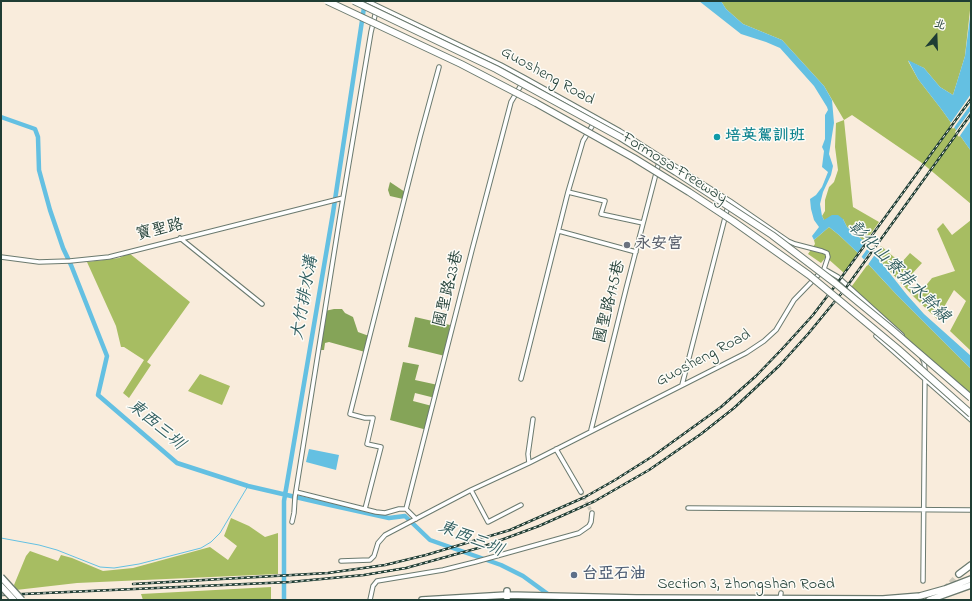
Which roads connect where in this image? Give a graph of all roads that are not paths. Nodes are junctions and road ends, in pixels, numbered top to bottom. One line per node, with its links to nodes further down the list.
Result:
1 (327, 1): 24 (highway, Formosa Freeway, bridge)
2 (354, 1): 23 (highway, Formosa Freeway, bridge)
3 (367, 1): 4 (street, Guosheng Road)
4 (377, 6): 6 (street, Guosheng Road); 10 (street)
5 (439, 67): 35 (street)
6 (525, 78): 7 (street, Guosheng Road); 36 (street, 國聖路23巷)
7 (597, 118): 8 (street, Guosheng Road); 9 (street)
8 (661, 157): 11 (street, Guosheng Road); 12 (street, 國聖路175巷)
9 (568, 192): 12 (street); 13 (street)
10 (343, 198): 14 (street, 寶聖路); 31 (street)
11 (730, 201): 17 (street, Guosheng Road); 22 (street)
12 (643, 223): 15 (street, 國聖路175巷)
13 (559, 231): 15 (street); 21 (street)
14 (180, 238): 16 (street, 寶聖路); 18 (street)
15 (636, 252): 27 (street, 國聖路175巷)
16 (1, 257)
17 (824, 269): 20 (street); 22 (street, Guosheng Road)
18 (262, 304)
19 (876, 336): 20 (street)
20 (925, 378): 26 (street); 37 (street)
21 (521, 379)
22 (682, 385): 27 (street, Guosheng Road)
23 (971, 398)
24 (971, 414)
25 (534, 419): 29 (street)
26 (971, 420)
27 (591, 430): 28 (street, Guosheng Road)
28 (556, 448): 29 (street, Guosheng Road); 32 (street)
29 (529, 463): 30 (street, Guosheng Road)
30 (471, 490): 33 (street); 40 (street, Guosheng Road)
31 (296, 492): 35 (street); 41 (street)
32 (581, 492)
33 (521, 505)
34 (688, 508): 37 (street)
35 (365, 509): 36 (street)
36 (406, 509): 40 (street)
37 (924, 510): 38 (street); 47 (street)
38 (971, 510)
39 (592, 513): 55 (street)
40 (416, 518): 42 (street, Guosheng Road)
41 (292, 522)
42 (341, 561)
43 (971, 564): 44 (main road)
44 (959, 574)
45 (1, 577): 54 (main road, bridge)
46 (971, 579): 52 (main road, Section 3, Zhongshan Road)
47 (922, 581)
48 (971, 585): 57 (main road)
49 (1, 586): 53 (main road, bridge)
50 (507, 595): 51 (main road, Section 3, Zhongshan Road); 56 (main road, Section 3, Zhongshan Road)
51 (636, 596): 52 (main road, Section 3, Zhongshan Road)
52 (781, 596)
53 (14, 600)
54 (22, 600)
55 (370, 600)
56 (422, 600)
57 (929, 600)

